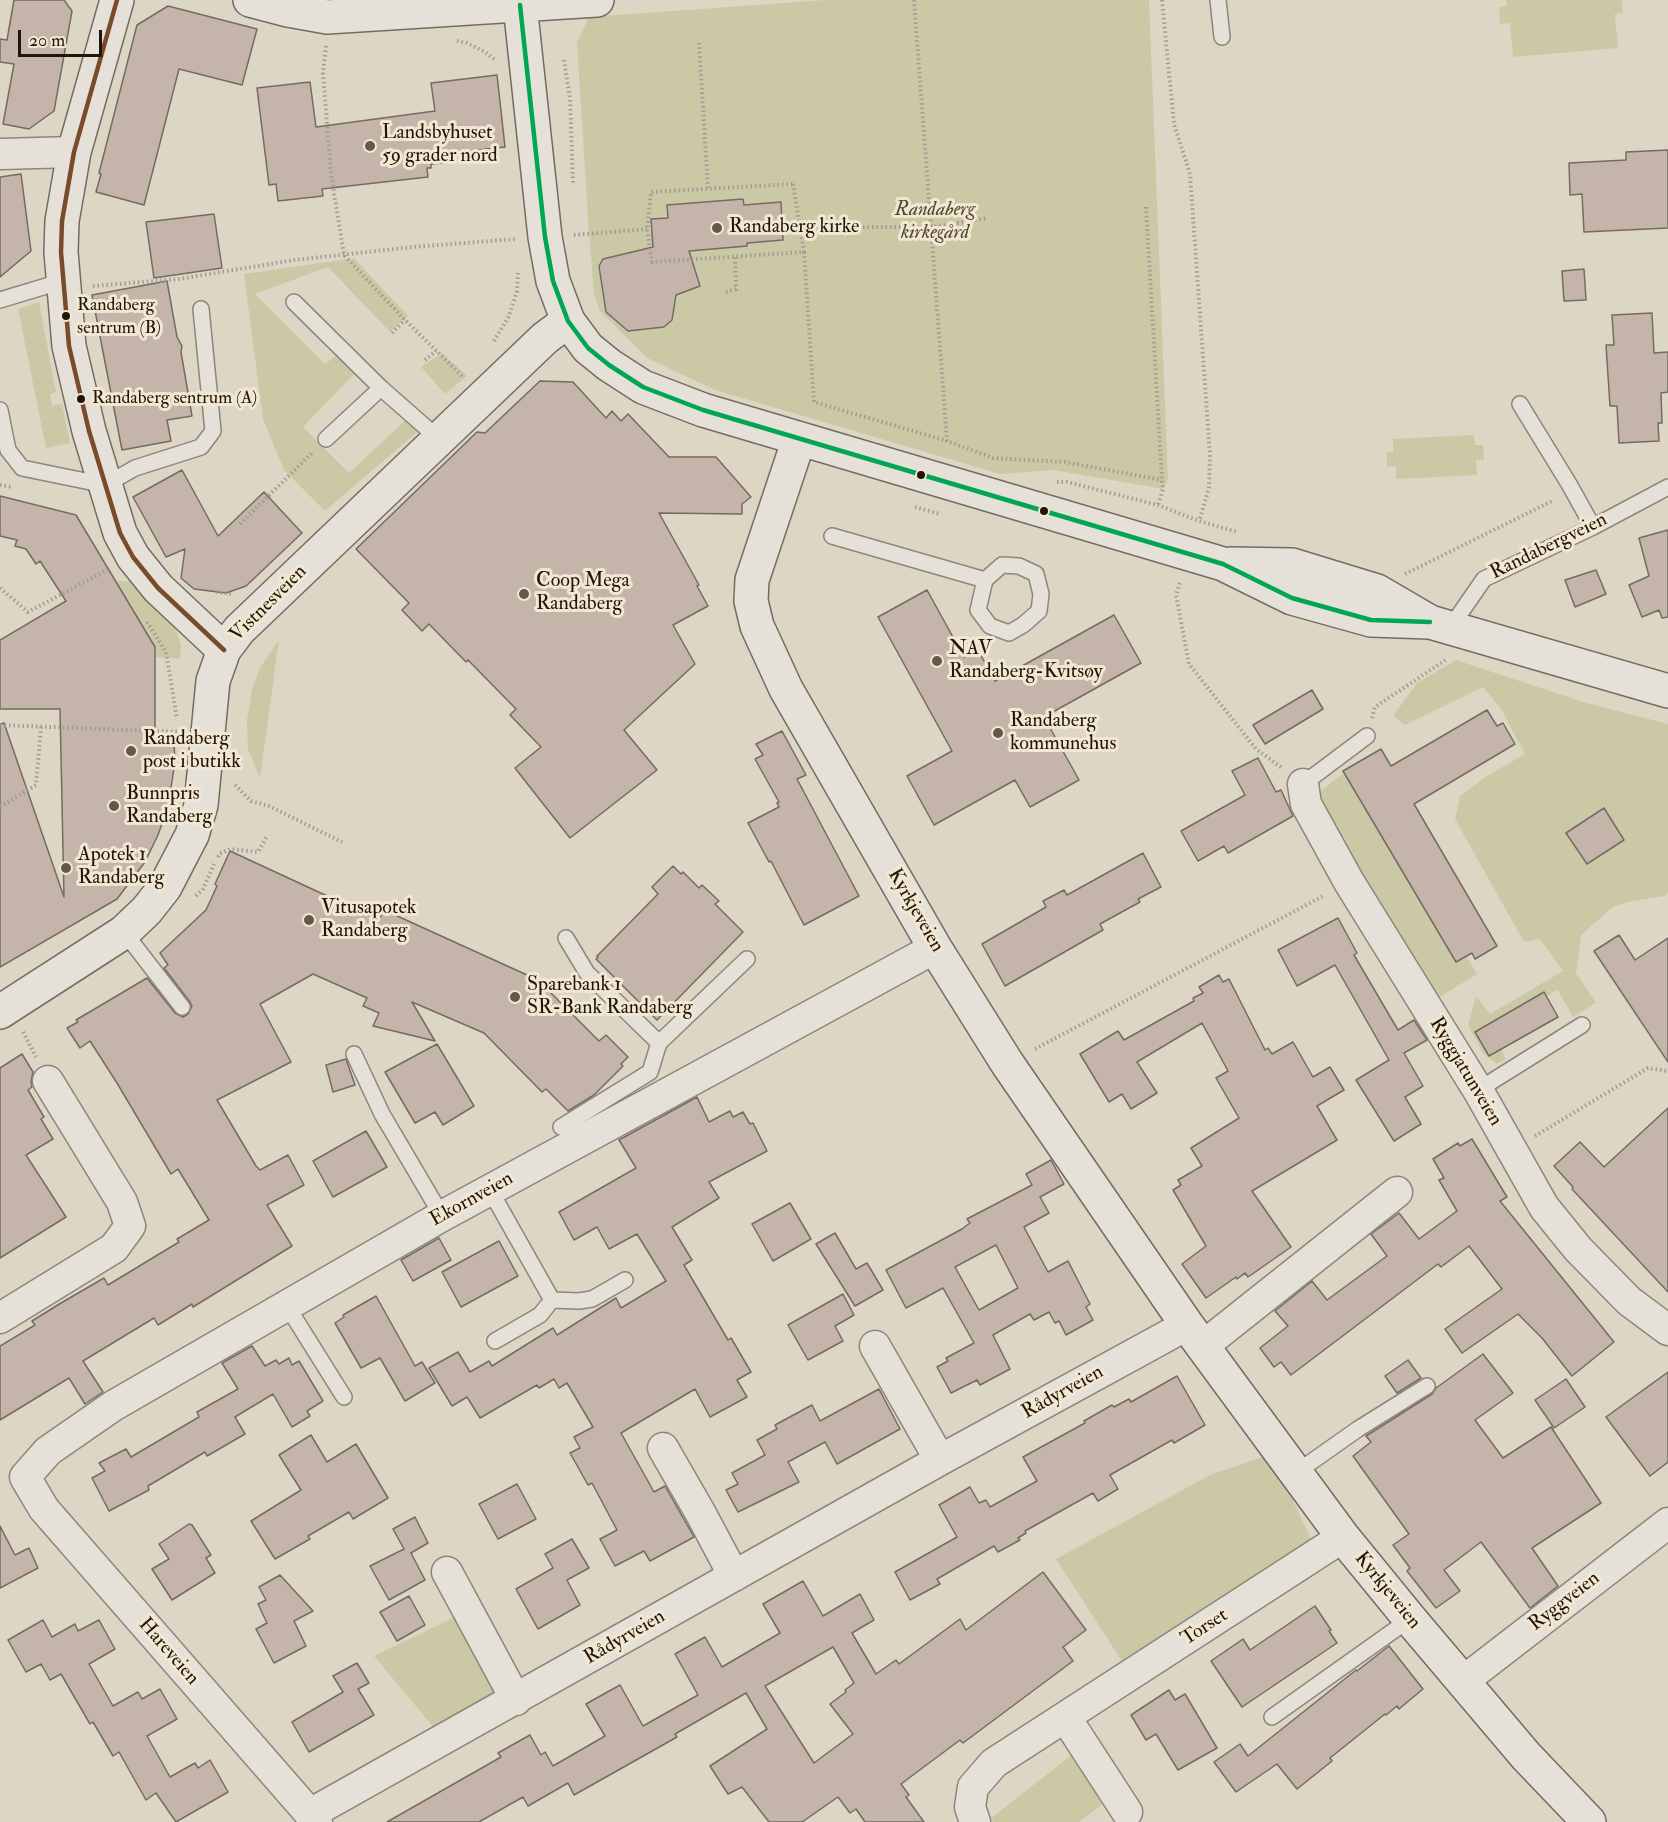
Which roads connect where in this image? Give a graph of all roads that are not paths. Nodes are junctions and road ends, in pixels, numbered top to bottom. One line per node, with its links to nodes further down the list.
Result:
1 (117, 0): 8 (main road)
2 (250, 0): 6 (main road)
3 (597, 0): 5 (main road)
4 (1218, 0): 7 (lane)
5 (520, 5): 6 (main road); 14 (main road)
6 (413, 6)
7 (1222, 37)
8 (74, 152): 9 (street); 10 (main road)
9 (0, 154)
10 (74, 284): 11 (lane); 21 (main road)
11 (0, 300)
12 (294, 302): 15 (lane)
13 (201, 309): 21 (lane)
14 (568, 321): 19 (main road, Vistnesveien); 20 (main road)
15 (381, 388): 18 (lane); 19 (lane)
16 (1520, 404): 23 (lane)
17 (0, 410): 21 (lane)
18 (326, 439)
19 (439, 439): 27 (main road, Vistnesveien)
20 (799, 439): 26 (main road); 33 (main road, Kyrkjeveien)
21 (105, 485): 27 (main road)
22 (1668, 487): 23 (lane, Randabergveien)
23 (1593, 527): 26 (lane, Randabergveien)
24 (832, 536): 25 (lane)
25 (986, 580): 25 (lane)
26 (1445, 635): 28 (main road)
27 (224, 650): 31 (main road, Vistnesveien)
28 (1668, 691)
29 (1367, 736): 30 (lane)
30 (1303, 784): 41 (street, Ryggjatunveien)
31 (124, 932): 35 (lane); 36 (main road, Vistnesveien)
32 (566, 938): 38 (lane)
33 (935, 948): 43 (street, Ekornveien); 51 (main road, Kyrkjeveien)
34 (747, 960): 38 (lane)
35 (182, 1007)
36 (0, 1012)
37 (1582, 1024): 41 (lane)
38 (659, 1043): 42 (lane)
39 (354, 1054): 45 (lane)
40 (48, 1081): 49 (street)
41 (1478, 1090): 50 (street, Ryggjatunveien)
42 (561, 1127)
43 (490, 1190): 45 (street, Ekornveien); 47 (lane)
44 (1397, 1192): 51 (street)
45 (442, 1216): 48 (street, Ekornveien)
46 (625, 1280): 47 (lane)
47 (552, 1300): 52 (lane)
48 (287, 1306): 55 (lane); 59 (street, Ekornveien)
49 (0, 1318)
50 (1668, 1330)
51 (1195, 1335): 57 (street, Rådyrveien); 58 (main road, Kyrkjeveien)
52 (495, 1341)
53 (875, 1346): 57 (street)
54 (1427, 1386): 58 (lane)
55 (344, 1397)
56 (663, 1448): 63 (street)
57 (940, 1460): 63 (street, Rådyrveien)
58 (1297, 1472): 61 (main road, Kyrkjeveien)
59 (25, 1477): 70 (street, Hareveien)
60 (1668, 1523): 65 (street, Ryggveien)
61 (1343, 1537): 64 (main road, Kyrkjeveien); 68 (street, Torset)
62 (447, 1572): 66 (street)
63 (734, 1576): 66 (street, Rådyrveien)
64 (1410, 1619): 65 (main road, Kyrkjeveien); 67 (lane)
65 (1462, 1682): 72 (main road, Kyrkjeveien)
66 (516, 1700): 70 (street, Rådyrveien)
67 (1272, 1717)
68 (1066, 1718): 69 (street); 71 (street, Torset)
69 (1127, 1812)
70 (314, 1818)
71 (975, 1822)
72 (1589, 1822)

